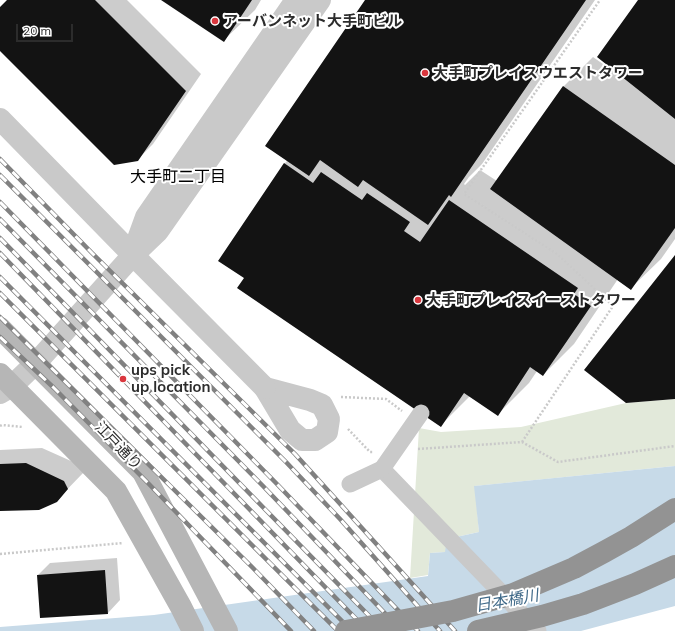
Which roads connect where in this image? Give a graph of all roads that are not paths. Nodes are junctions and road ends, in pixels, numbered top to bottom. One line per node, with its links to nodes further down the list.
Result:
1 (296, 0): 4 (street)
2 (320, 0): 4 (street)
3 (0, 120): 4 (street)
4 (132, 255): 6 (street); 8 (street)
5 (0, 328): 6 (main road, 江戸通り)
6 (36, 363): 7 (street); 15 (main road, 江戸通り)
7 (4, 384): 14 (main road)
8 (265, 388)
9 (418, 417): 10 (street, bridge)
10 (382, 469): 11 (street); 18 (street)
11 (350, 484)
12 (675, 509): 16 (highway, bridge)
13 (675, 566): 17 (highway)
14 (193, 631)
15 (227, 631)
16 (346, 631)
17 (478, 631)
18 (538, 631)

